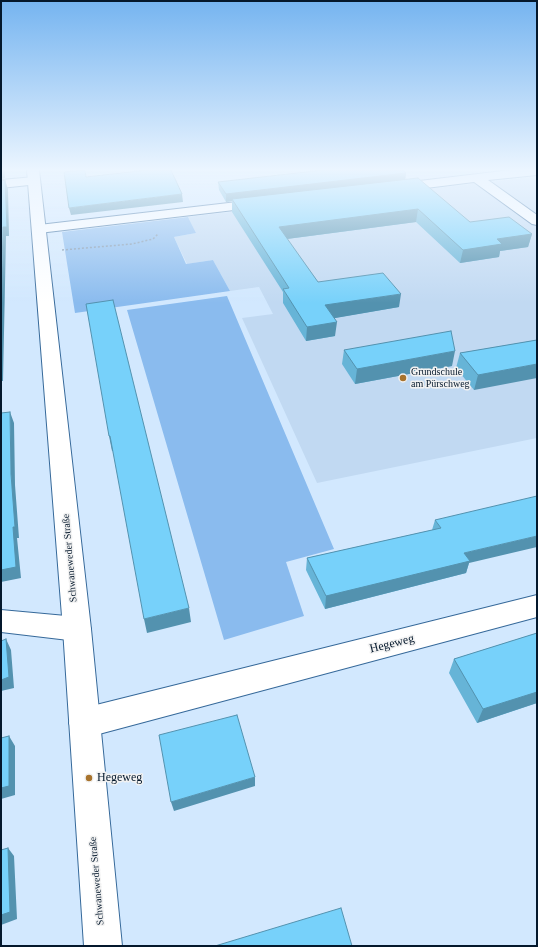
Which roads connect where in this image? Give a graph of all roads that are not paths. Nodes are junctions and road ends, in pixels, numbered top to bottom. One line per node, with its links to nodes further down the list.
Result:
1 (38, 214): 5 (street, Schwaneweder Straße)
2 (169, 214): 5 (street)
3 (527, 214): 4 (street)
4 (537, 221)
5 (40, 240): 8 (street, Schwaneweder Straße)
6 (537, 606): 9 (street, Hegeweg)
7 (1, 621): 8 (street)
8 (77, 629): 9 (street, Schwaneweder Straße)
9 (84, 723): 10 (street, Schwaneweder Straße)
10 (96, 944)

